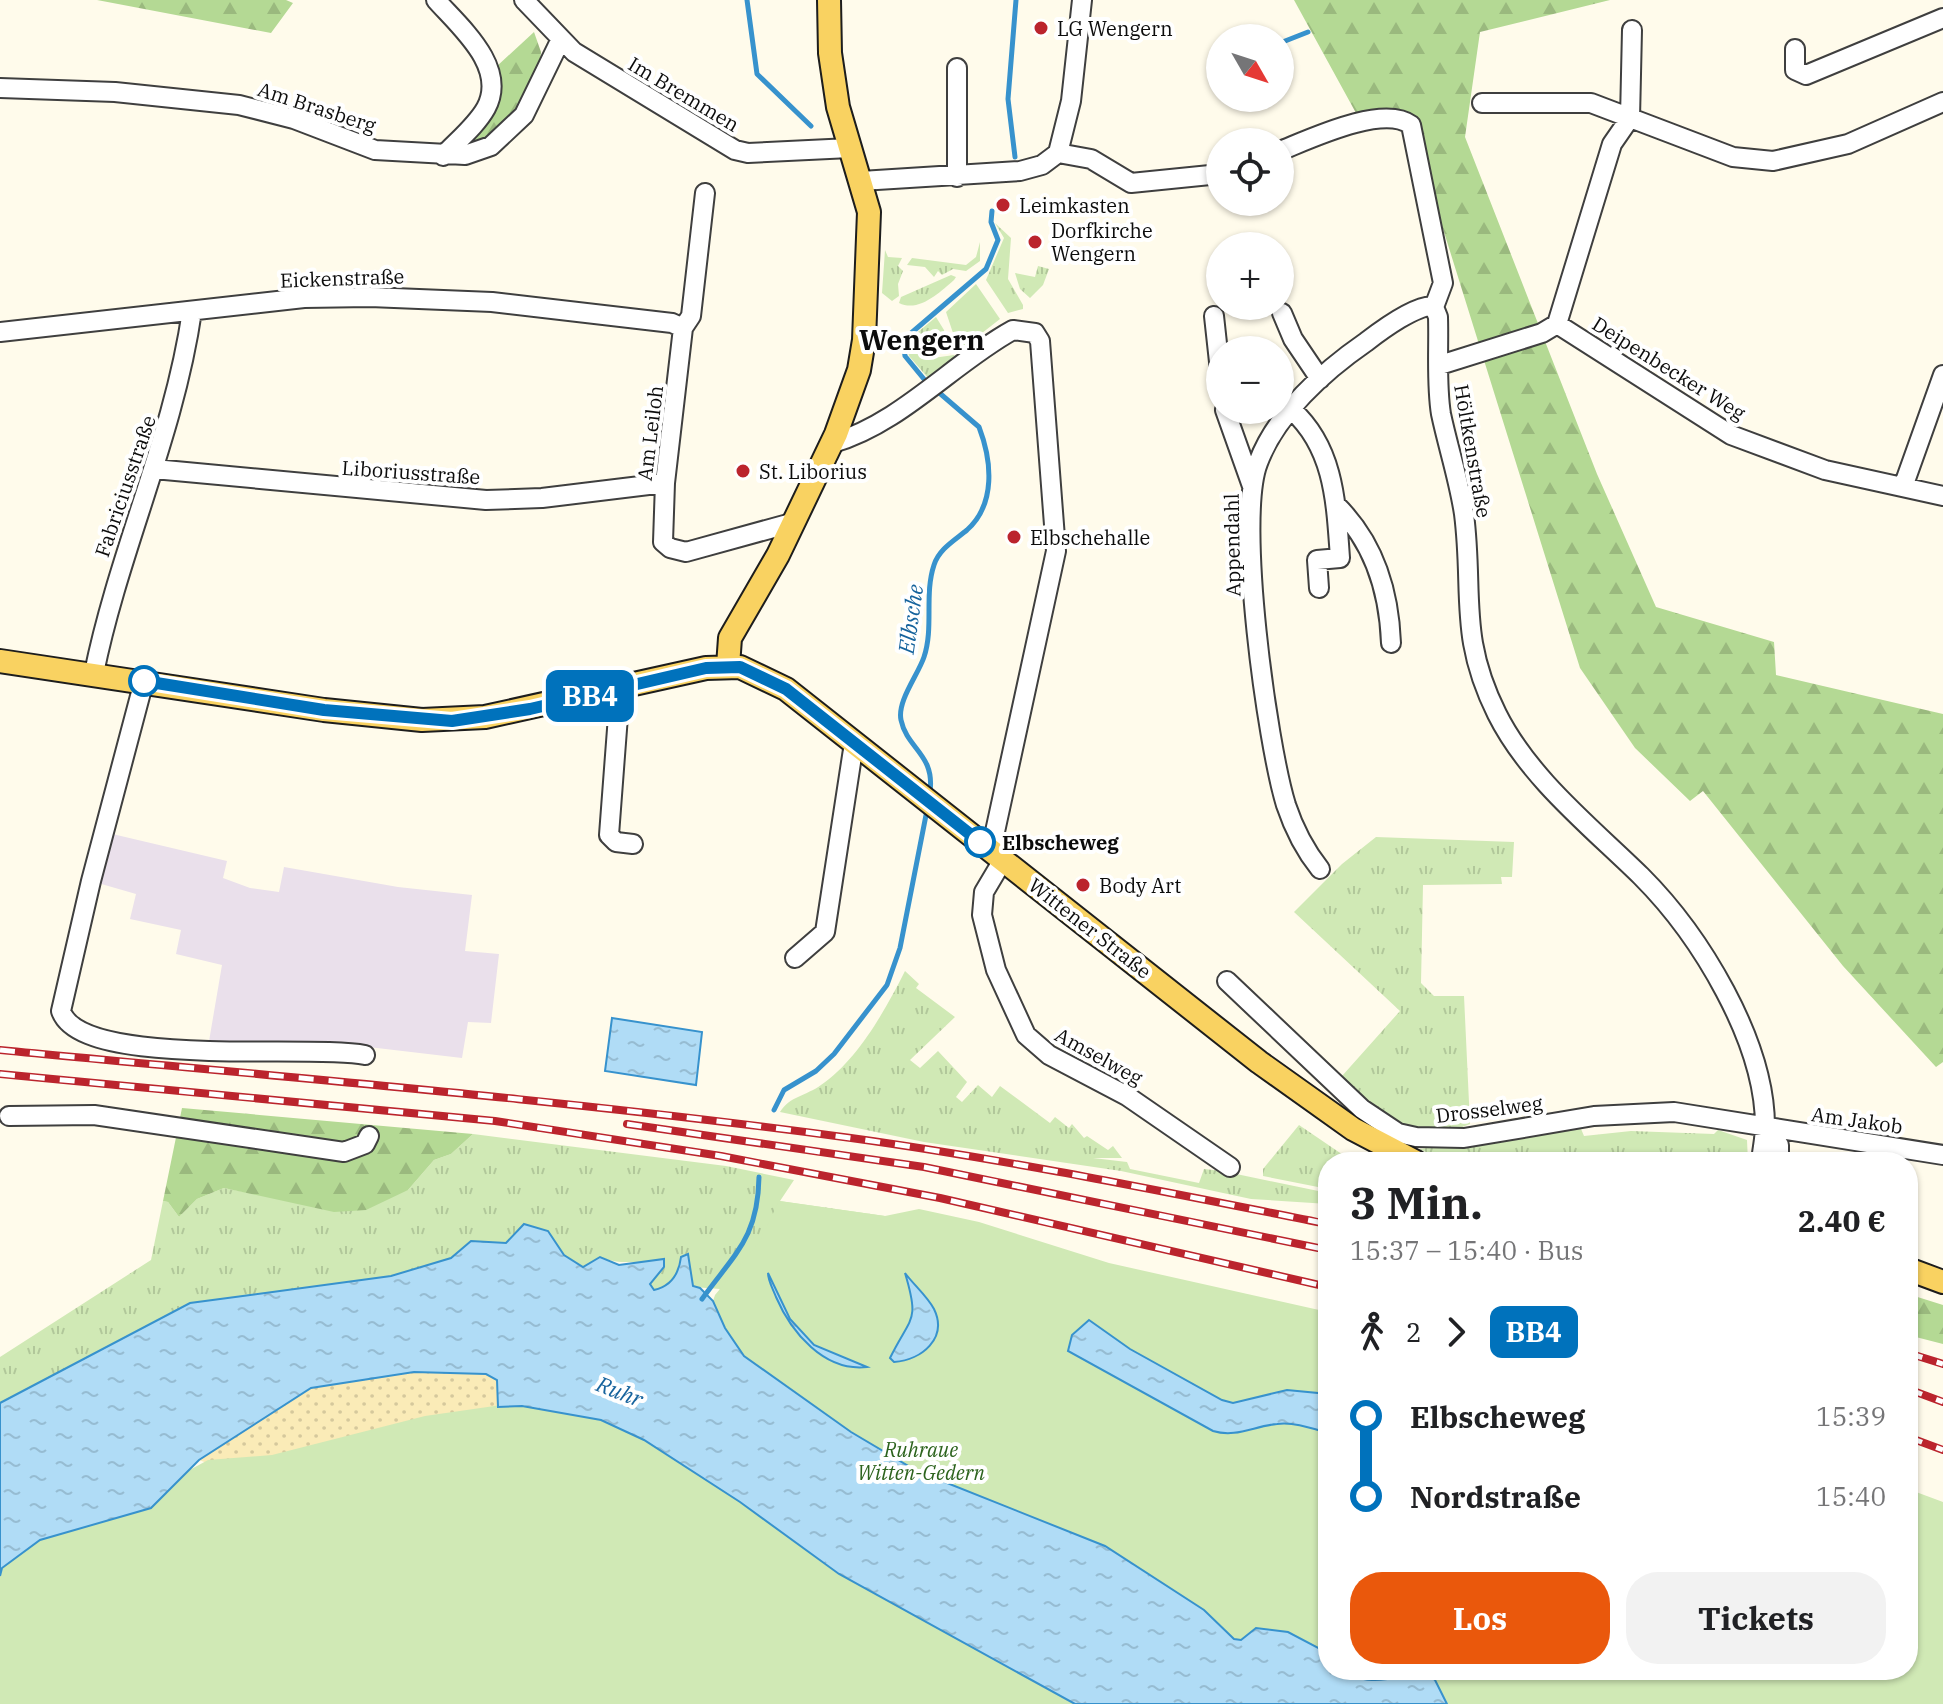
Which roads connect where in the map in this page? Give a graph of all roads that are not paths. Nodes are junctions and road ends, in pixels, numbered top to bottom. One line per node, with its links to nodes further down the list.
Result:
1 (436, 0): 17 (street)
2 (524, 0): 7 (street, Im Bremmen)
3 (829, 0): 15 (main road)
4 (1082, 0): 16 (street)
5 (1943, 18): 8 (street)
6 (1632, 30): 13 (street)
7 (560, 41): 15 (street, Im Bremmen); 17 (street, Am Brasberg)
8 (1795, 49)
9 (957, 68): 19 (street)
10 (0, 88): 17 (street, Am Brasberg)
11 (1943, 102): 13 (street)
12 (1482, 103): 13 (street)
13 (1630, 118): 26 (street)
14 (1294, 146): 22 (street)
15 (850, 148): 20 (main road)
16 (1058, 153): 18 (street); 19 (street)
17 (443, 156)
18 (1206, 175)
19 (957, 177): 20 (street)
20 (861, 181): 35 (main road)
21 (705, 193): 25 (street, Am Leiloh)
22 (1434, 307): 28 (street); 30 (street, Appendahl)
23 (192, 311): 25 (street, Eickenstraße); 27 (street, Eickenstraße); 36 (street, Fabriciusstraße)
24 (1285, 320): 30 (street)
25 (683, 328): 37 (street, Am Leiloh)
26 (1550, 329): 28 (street, Höltkenstraße); 39 (street, Deipenbecker Weg)
27 (0, 332)
28 (1440, 365): 58 (street, Höltkenstraße)
29 (1943, 375): 39 (street)
30 (1320, 379): 31 (street, Appendahl)
31 (1294, 408)
32 (1294, 412): 41 (street)
33 (1230, 424): 38 (street)
34 (1283, 424): 38 (street, Appendahl)
35 (833, 443): 42 (main road); 52 (street)
36 (154, 469): 37 (street, Liboriusstraße); 47 (street, Fabriciusstraße)
37 (665, 483): 42 (street, Am Leiloh)
38 (1252, 486): 53 (street, Appendahl)
39 (1903, 487): 40 (street, Deipenbecker Weg)
40 (1943, 496)
41 (1336, 505): 43 (street); 44 (street)
42 (795, 522): 46 (main road)
43 (1319, 588)
44 (1391, 643)
45 (0, 661): 47 (main road)
46 (728, 666): 49 (main road); 50 (main road, Wittener Straße)
47 (94, 673): 48 (main road)
48 (144, 681): 49 (main road); 56 (street)
49 (616, 690): 51 (street)
50 (854, 743): 52 (main road, Wittener Straße); 54 (street)
51 (633, 844)
52 (997, 855): 60 (main road, Wittener Straße); 64 (street, Amselweg)
53 (1320, 869)
54 (795, 958)
55 (1227, 981): 58 (street, Drosselweg)
56 (365, 1055)
57 (9, 1116): 59 (street)
58 (1765, 1127): 61 (street, Höltkenstraße); 62 (street, Höltkenstraße); 63 (street, Am Jakob)
59 (369, 1136)
60 (1397, 1152)
61 (1762, 1152)
62 (1779, 1152)
63 (1943, 1155)
64 (1230, 1167)
65 (1918, 1273): 66 (main road)
66 (1943, 1282)

